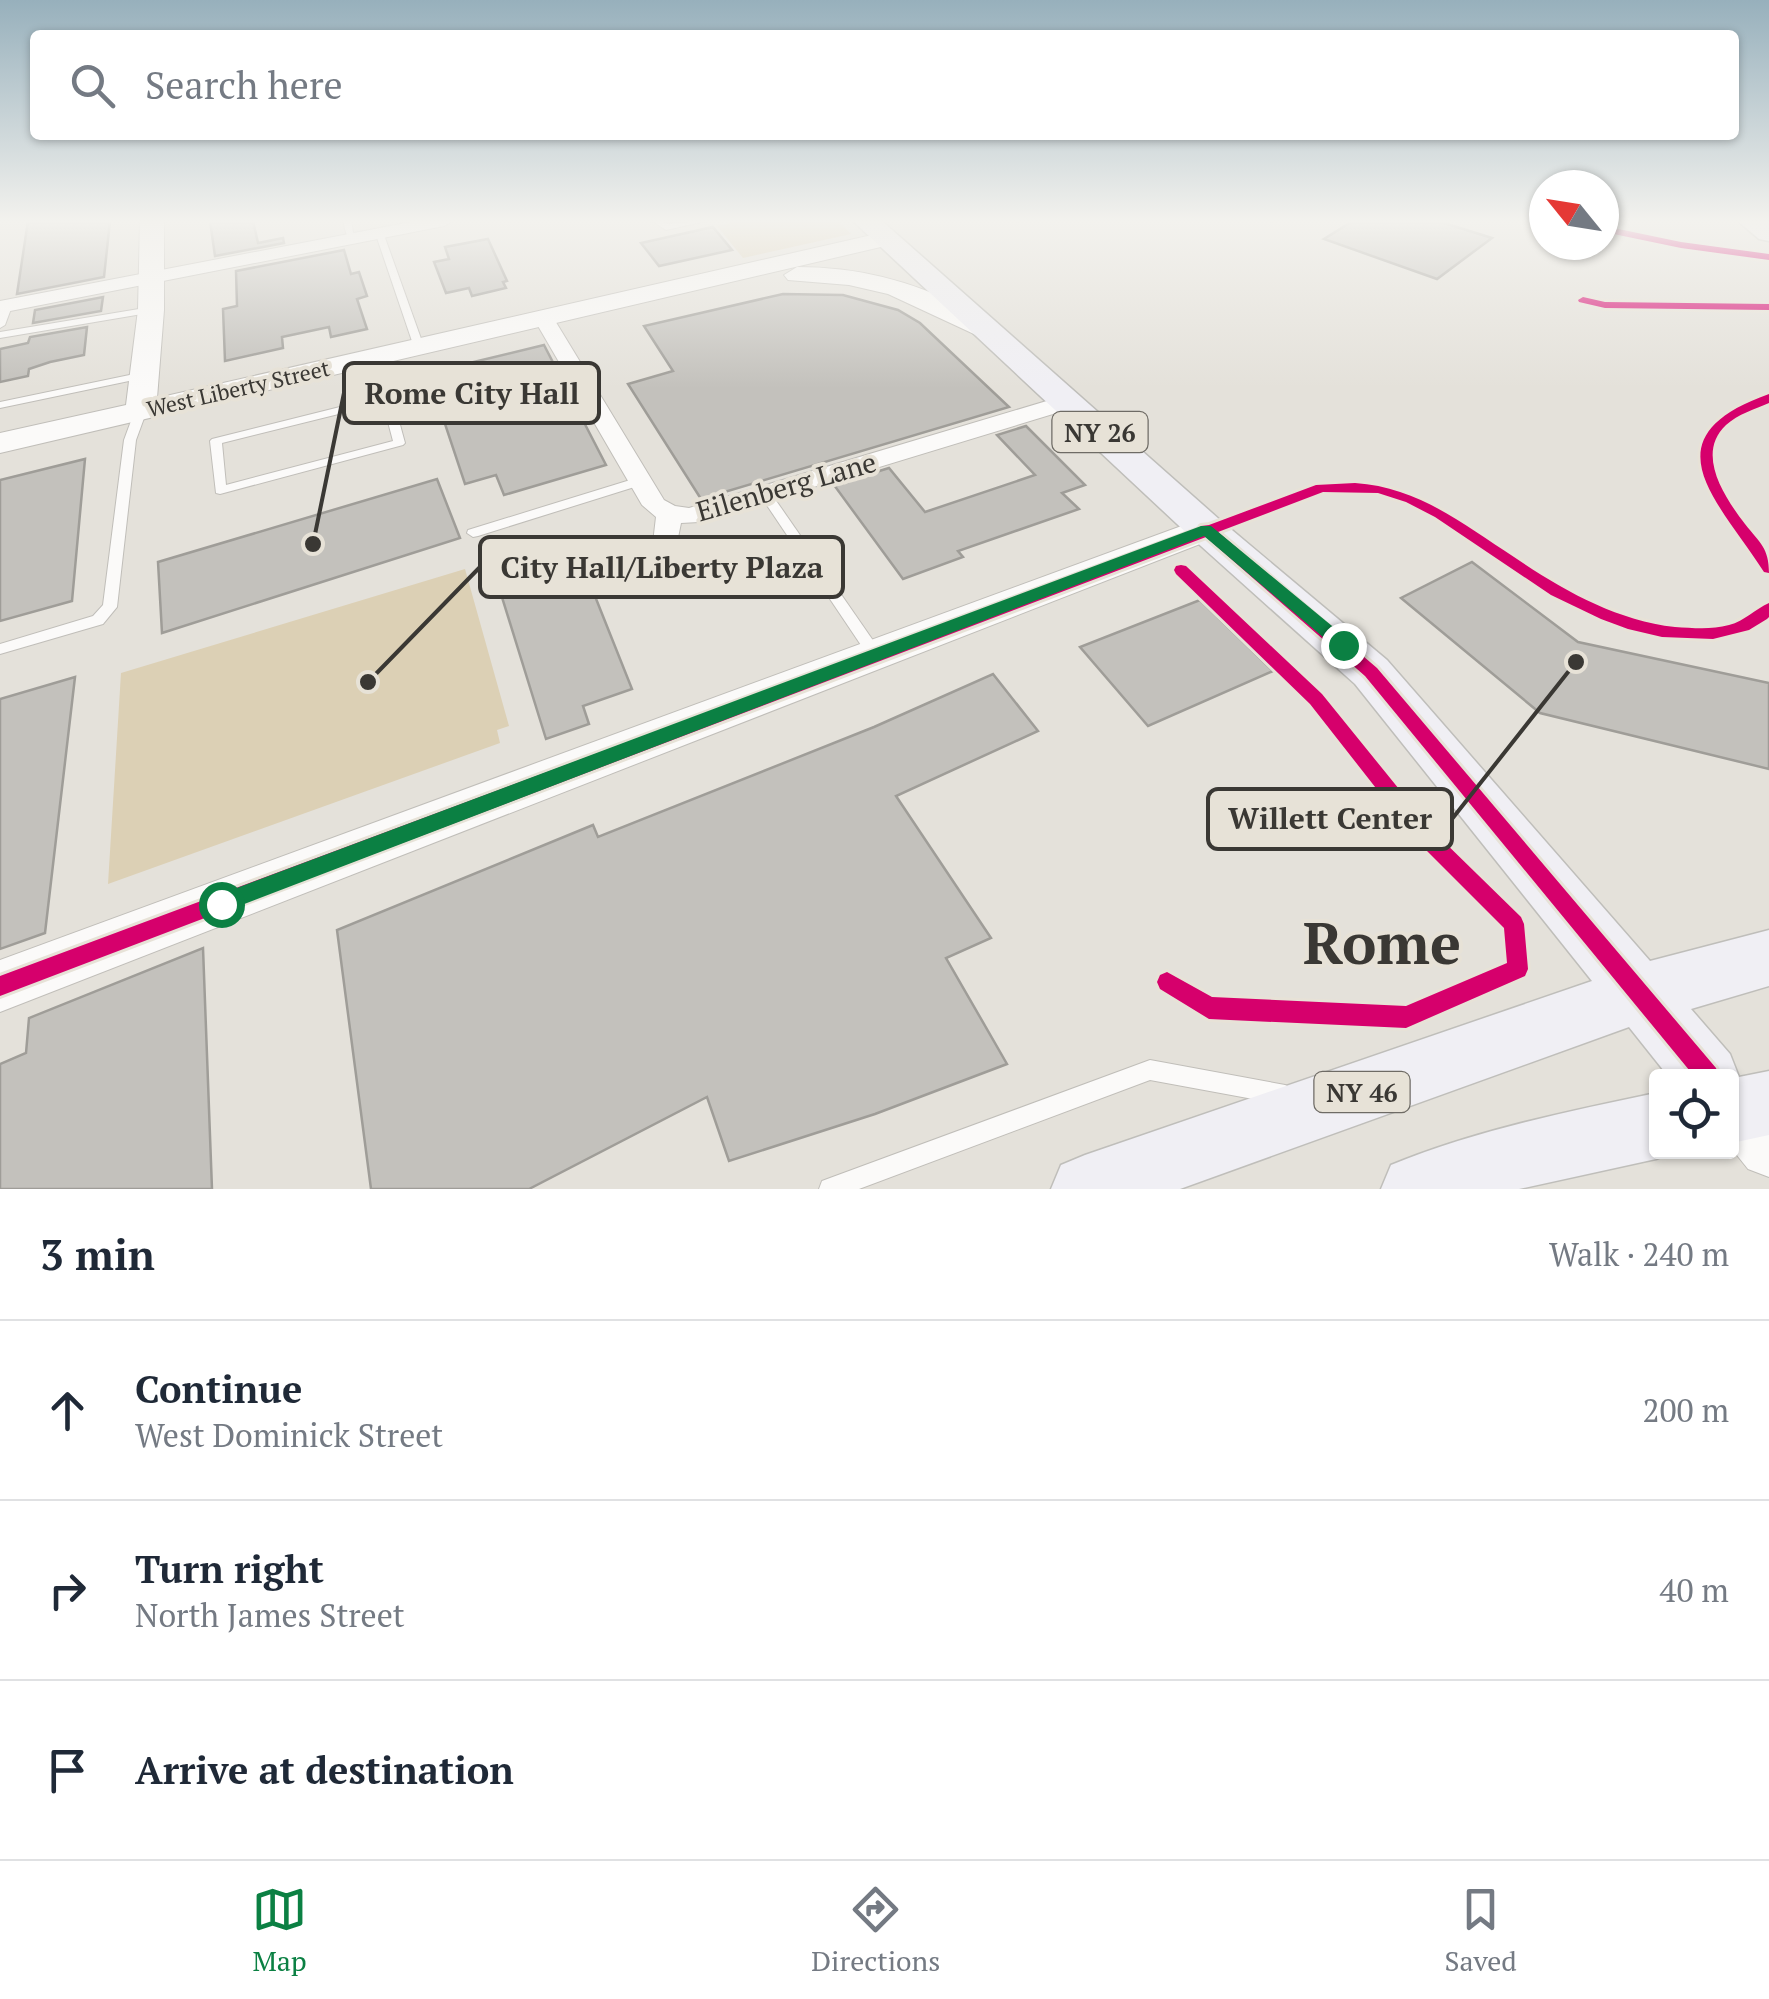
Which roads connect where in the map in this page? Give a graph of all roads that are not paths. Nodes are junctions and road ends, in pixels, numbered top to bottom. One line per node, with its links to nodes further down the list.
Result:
1 (161, 276): 7 (street)
2 (395, 276): 14 (lane)
3 (723, 276): 8 (street, West Liberty Street)
4 (776, 276): 8 (street)
5 (853, 276): 13 (street)
6 (927, 276): 13 (main road, NY 26)
7 (151, 279): 9 (street); 10 (street)
8 (715, 279): 11 (street, West Liberty Street)
9 (151, 310): 12 (lane); 16 (street)
10 (2, 313)
11 (544, 319): 14 (street, West Liberty Street); 22 (street, Eilenberg Lane)
12 (0, 335)
13 (993, 336): 17 (main road, NY 26)
14 (419, 347): 15 (street, West Liberty Street)
15 (354, 362): 19 (lane); 20 (street, West Liberty Street)
16 (144, 374): 18 (lane); 20 (street)
17 (1068, 402): 23 (street, Eilenberg Lane); 25 (main road, NY 26)
18 (0, 406)
19 (358, 406): 19 (lane)
20 (142, 410): 21 (street, West Liberty Street); 28 (lane)
21 (0, 443)
22 (640, 482): 24 (street, Eilenberg Lane); 26 (lane)
23 (764, 492): 24 (street, Eilenberg Lane); 29 (lane)
24 (669, 514): 27 (street)
25 (1206, 530): 29 (street); 32 (main road, NY 26)
26 (473, 533)
27 (665, 551)
28 (0, 649)
29 (876, 656): 31 (street)
30 (1769, 958): 32 (main road)
31 (0, 986)
32 (1639, 994): 33 (main road, NY 46); 34 (main road, NY 26)
33 (1330, 1103): 36 (lane); 37 (main road, NY 46)
34 (1741, 1109)
35 (1649, 1127): 38 (main road)
36 (830, 1189)
37 (1084, 1189)
38 (1415, 1189)

